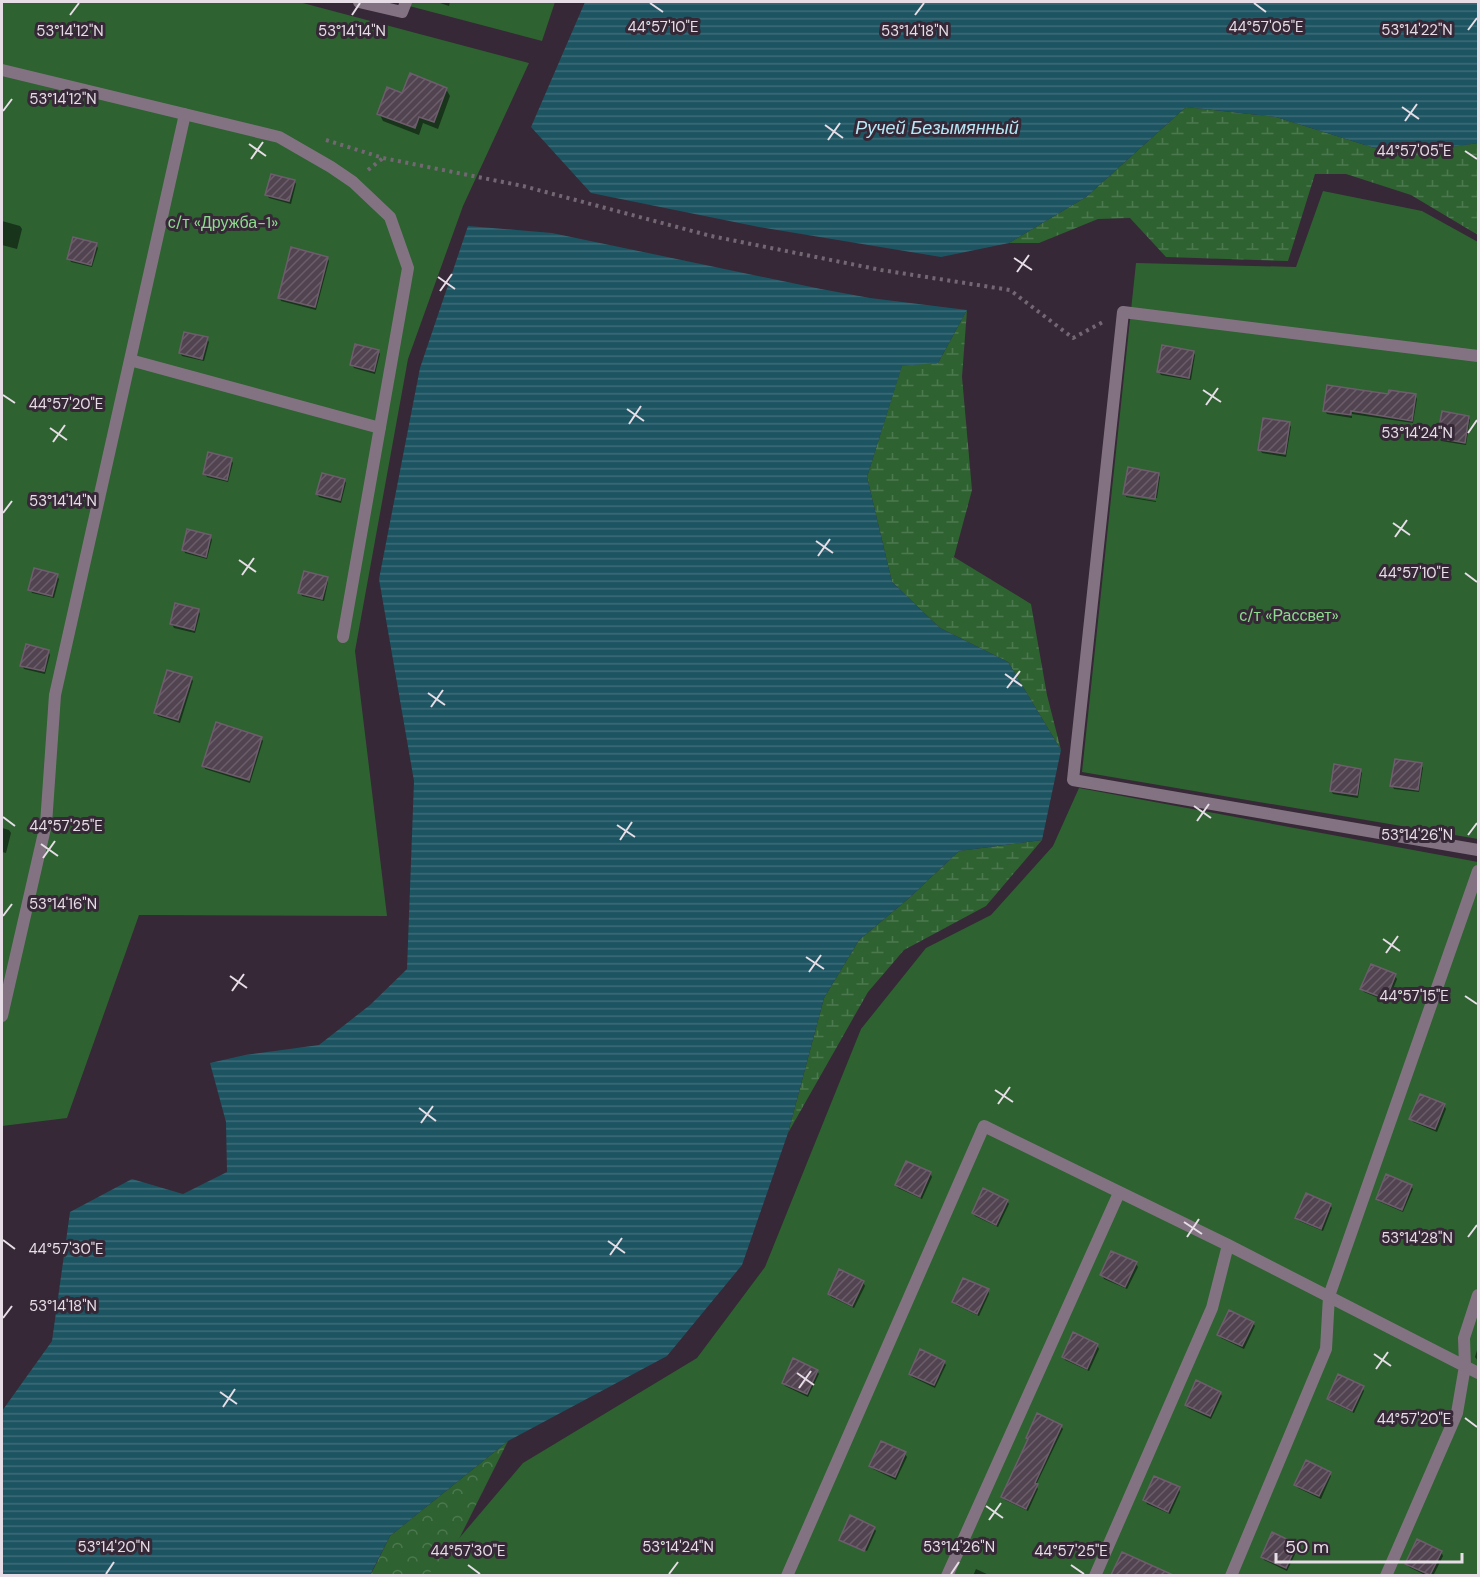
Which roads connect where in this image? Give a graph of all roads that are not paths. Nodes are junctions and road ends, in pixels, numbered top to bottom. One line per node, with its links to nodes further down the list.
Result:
1 (359, 2): 2 (lane)
2 (406, 2)
3 (2, 70): 4 (lane)
4 (185, 114): 6 (lane); 7 (lane)
5 (1479, 356): 9 (lane)
6 (130, 360): 7 (lane); 11 (lane)
7 (380, 429): 8 (lane)
8 (343, 637)
9 (1479, 850)
10 (1479, 872): 15 (lane)
11 (2, 1016)
12 (1119, 1193): 13 (lane); 18 (lane); 19 (lane)
13 (1228, 1245): 15 (lane); 20 (lane)
14 (1479, 1295): 16 (lane)
15 (1329, 1296): 16 (lane); 21 (lane)
16 (1465, 1366): 17 (lane); 22 (lane)
17 (1479, 1373)
18 (788, 1575)
19 (947, 1575)
20 (1095, 1575)
21 (1231, 1575)
22 (1386, 1575)

